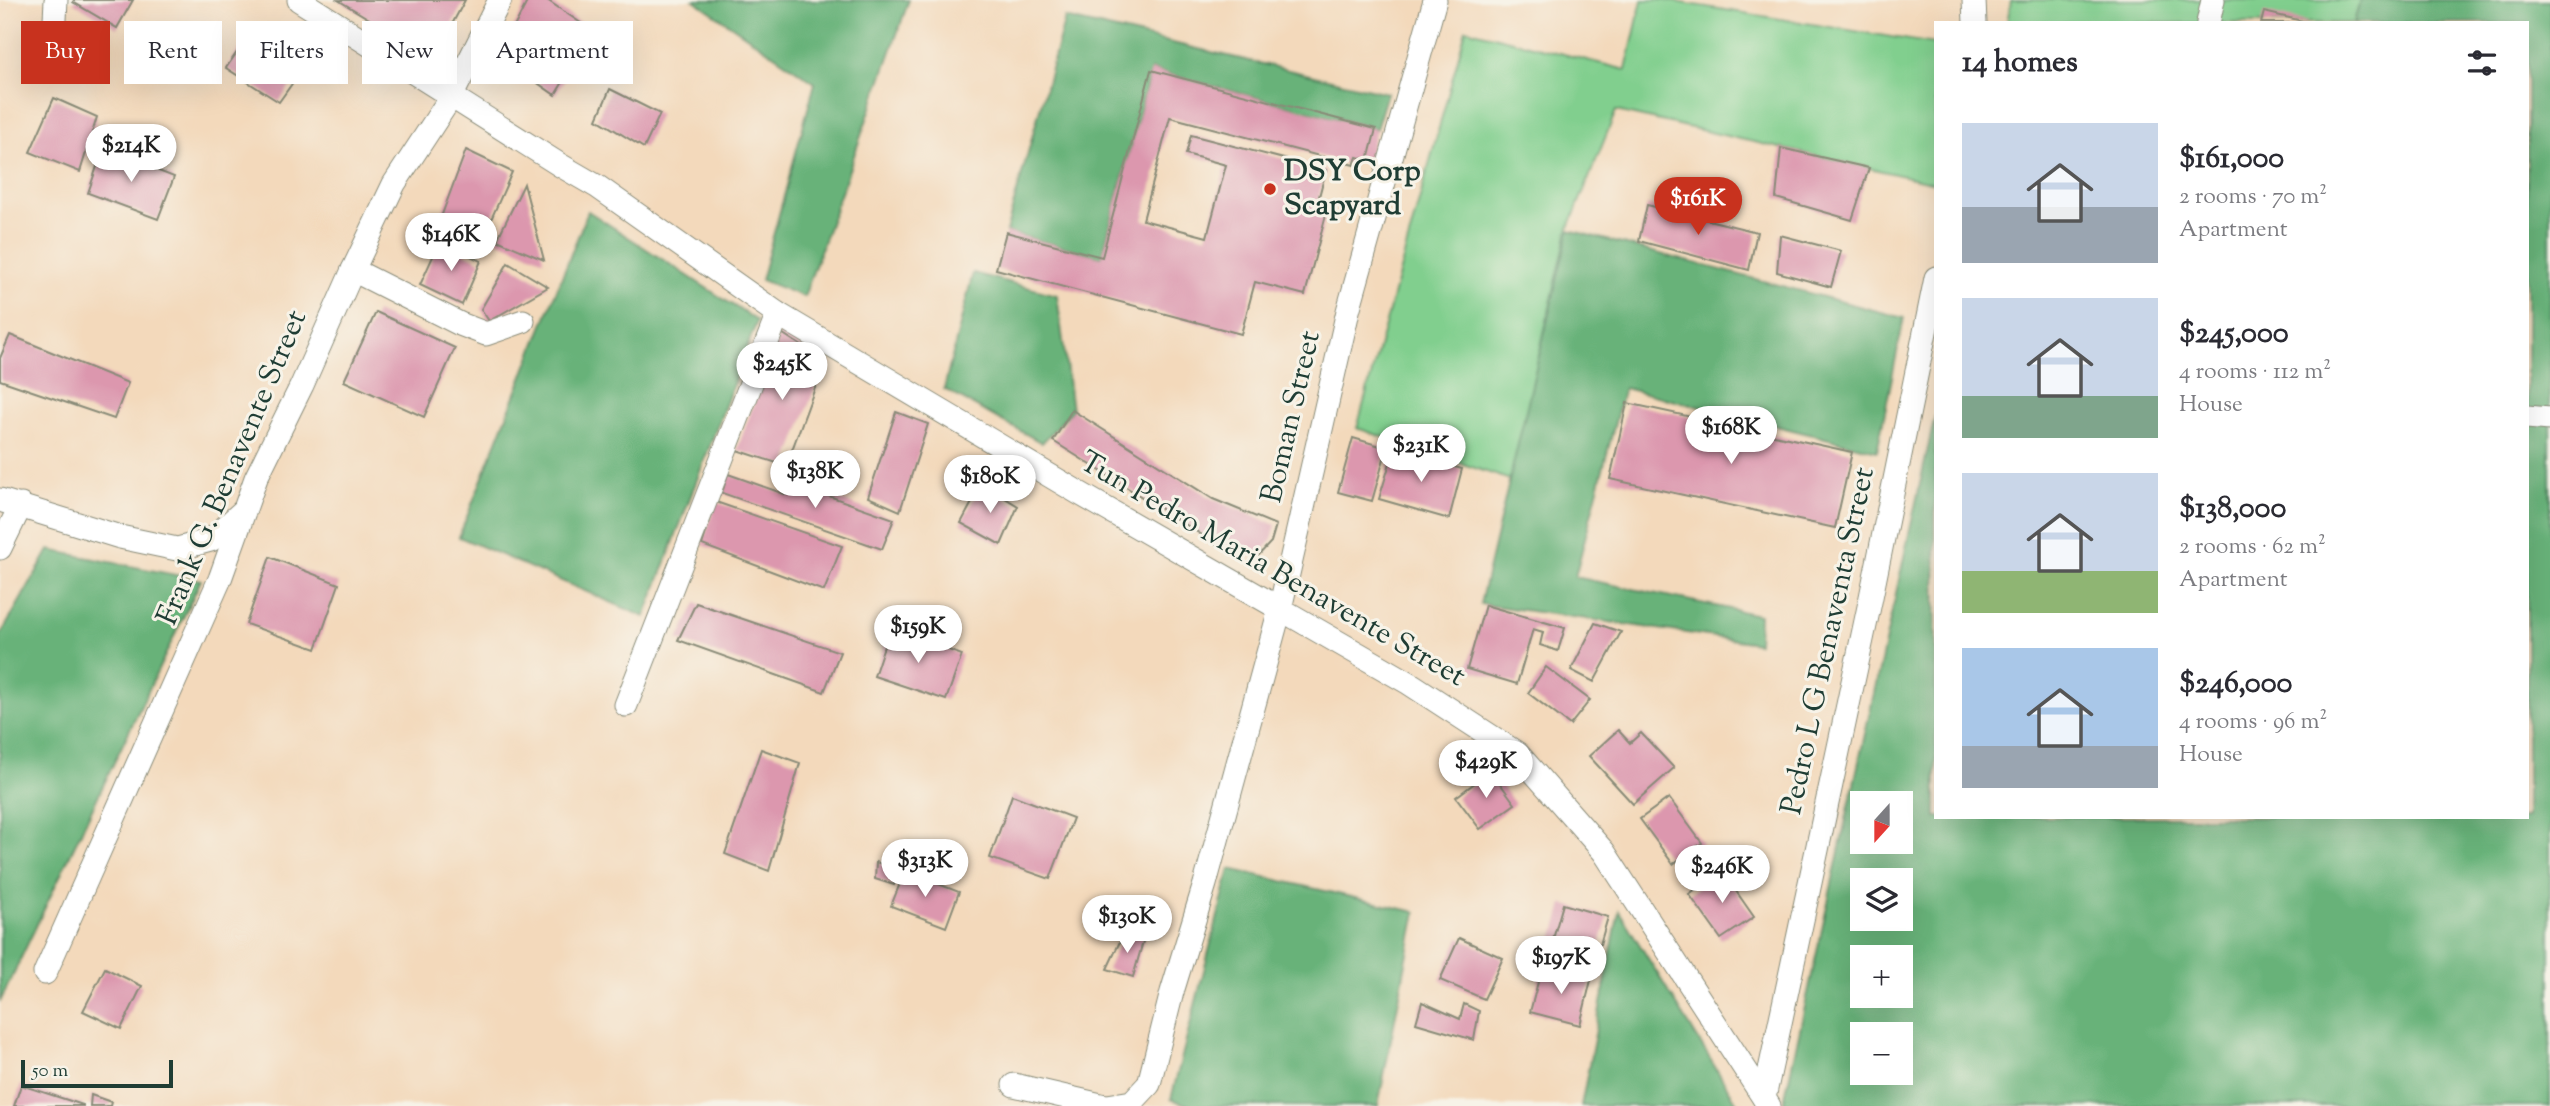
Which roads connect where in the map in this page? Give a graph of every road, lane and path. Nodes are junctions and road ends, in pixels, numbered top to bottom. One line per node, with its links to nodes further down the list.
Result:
1 (56, 0): 7 (street)
2 (299, 0): 10 (street, Tun Pedro Maria Benavente Street)
3 (500, 0): 10 (street, Frank G. Benavente Street)
4 (1435, 0): 20 (street, Boman Street)
5 (1974, 0): 8 (street)
6 (2213, 0): 9 (street)
7 (55, 21)
8 (1975, 21)
9 (2208, 21)
10 (451, 97): 11 (street, Frank G. Benavente Street); 13 (street, Tun Pedro Maria Benavente Street)
11 (353, 270): 14 (street); 18 (street, Frank G. Benavente Street)
12 (1934, 288): 24 (street, Pedro L G Benaventa Street)
13 (778, 314): 20 (street, Tun Pedro Maria Benavente Street); 21 (street)
14 (523, 321)
15 (2529, 417): 16 (street)
16 (2550, 419)
17 (11, 502): 18 (street); 19 (street)
18 (247, 507): 22 (street, Frank G. Benavente Street)
19 (0, 548)
20 (1280, 609): 24 (street, Tun Pedro Maria Benavente Street); 25 (street, Boman Street)
21 (626, 705)
22 (45, 973)
23 (1014, 1085): 25 (street, Boman Street)
24 (1766, 1102)
25 (1106, 1106)

